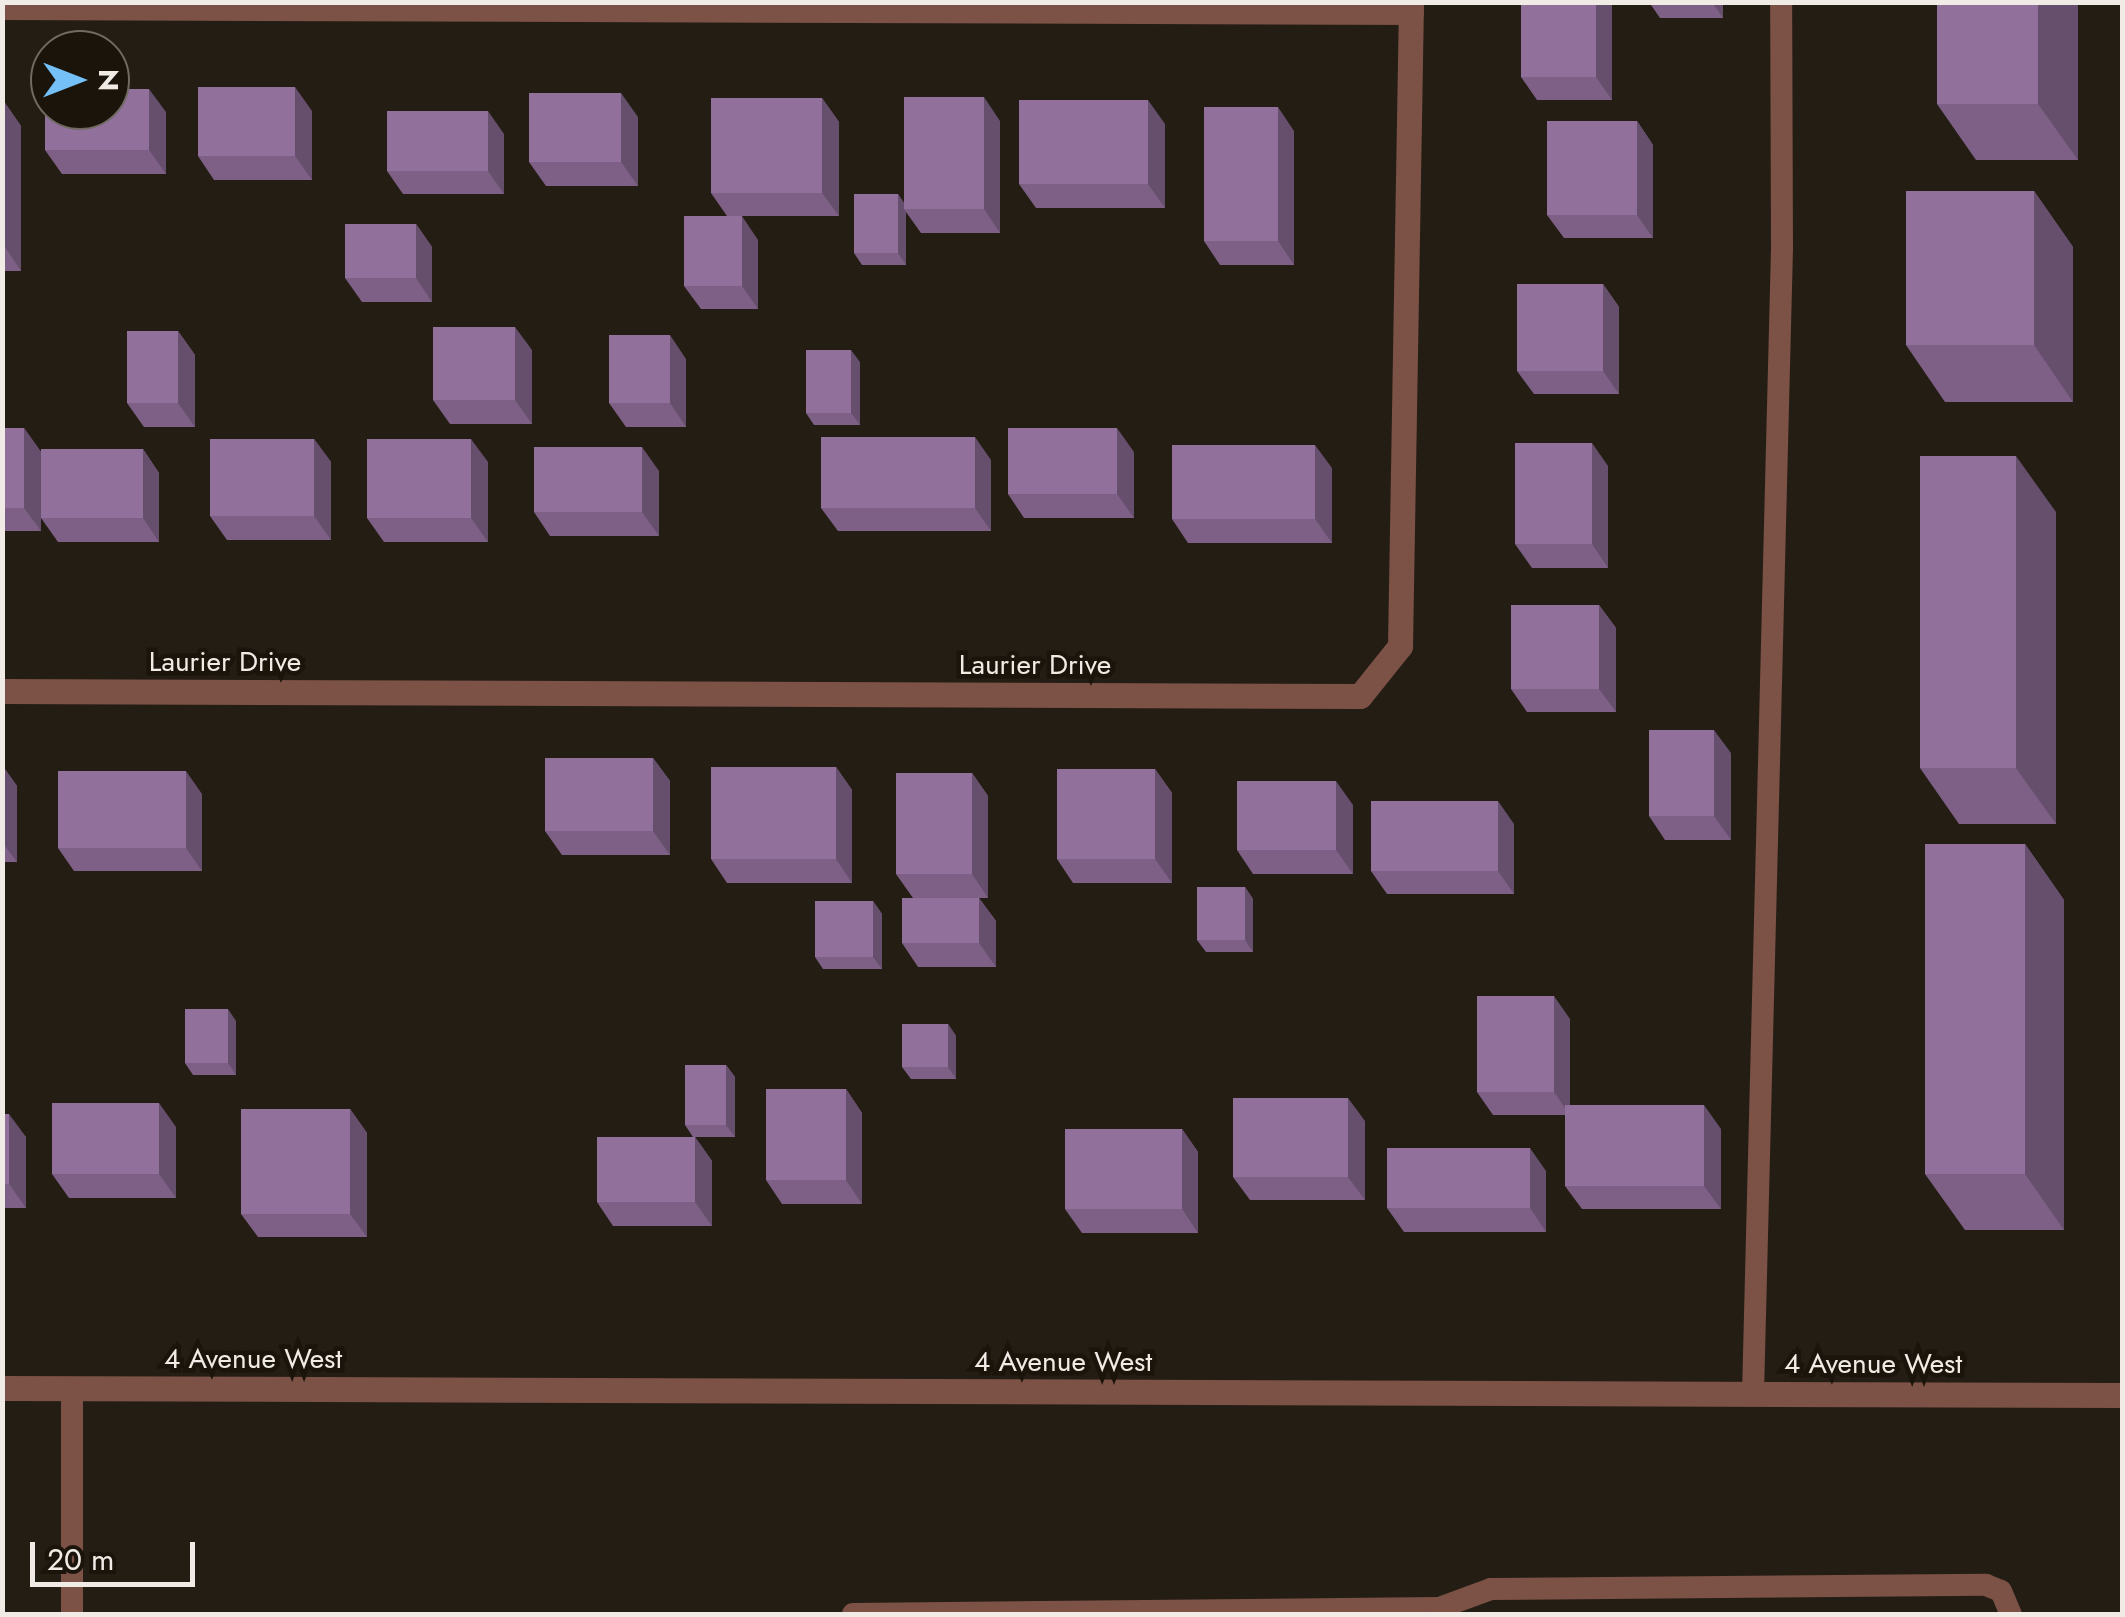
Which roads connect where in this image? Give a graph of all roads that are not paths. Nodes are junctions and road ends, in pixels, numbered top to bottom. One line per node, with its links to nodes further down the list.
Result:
1 (1781, 2): 7 (lane)
2 (2, 7): 3 (street)
3 (1411, 7): 4 (street, Laurier Drive)
4 (2, 691)
5 (2, 1388): 6 (street, 4 Avenue West)
6 (72, 1388): 7 (street, 4 Avenue West); 9 (lane)
7 (1753, 1394): 8 (street, 4 Avenue West)
8 (2122, 1395)
9 (72, 1614)
10 (852, 1614): 11 (lane)
11 (2011, 1614)

